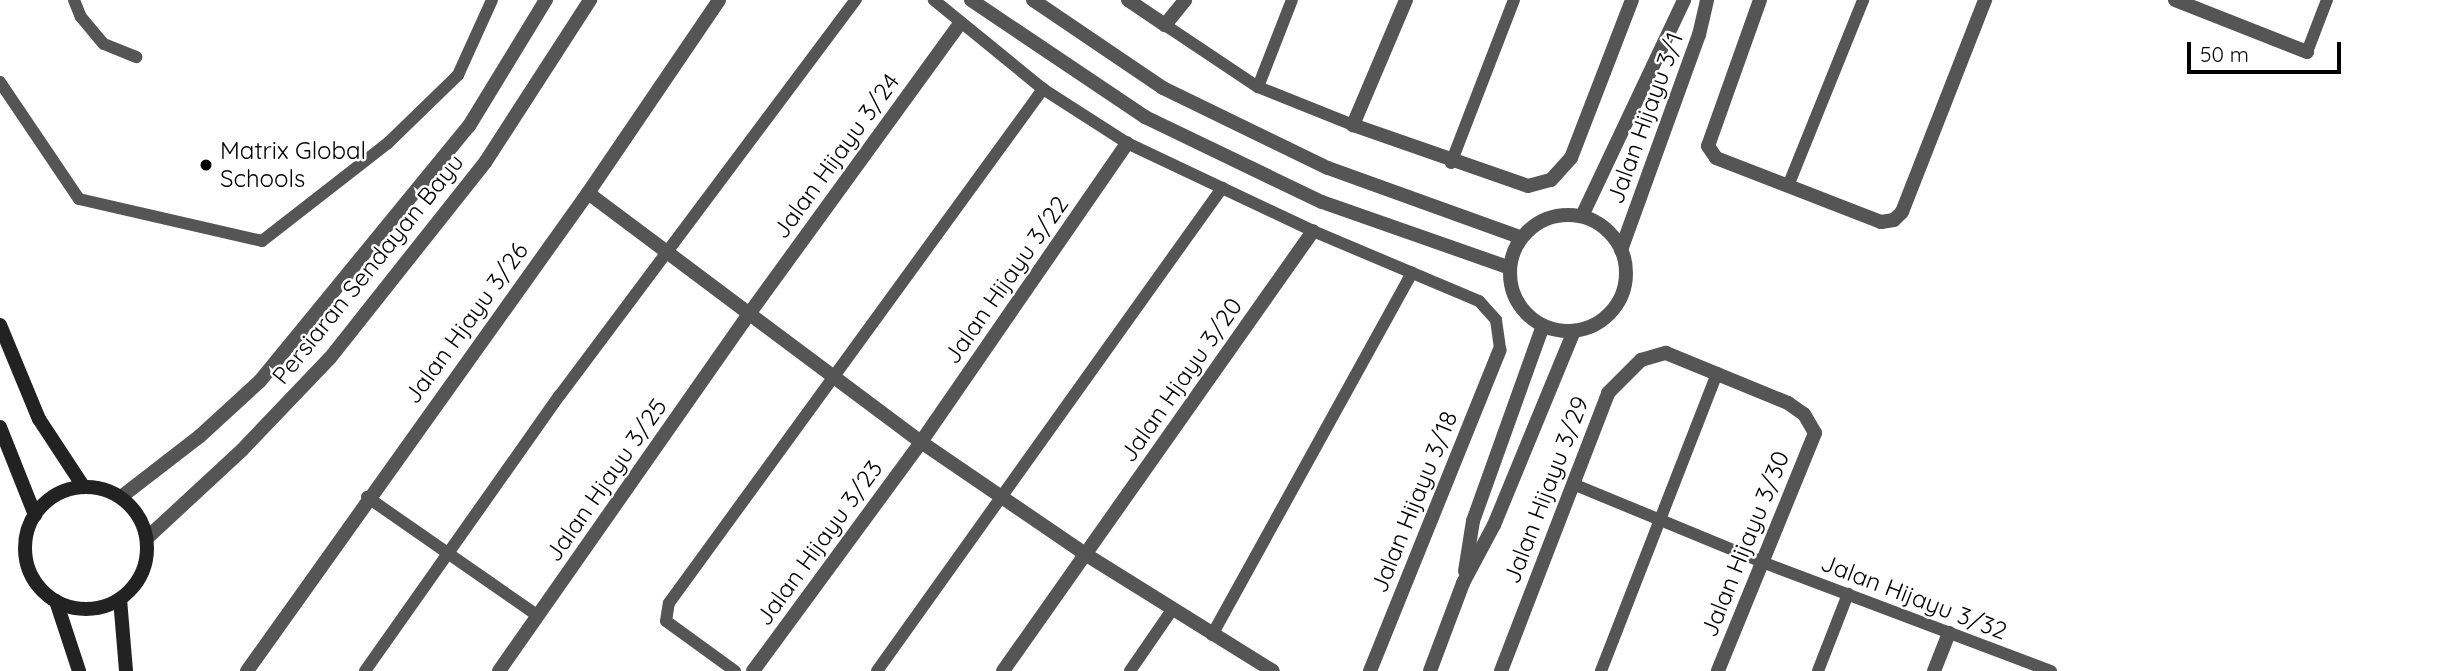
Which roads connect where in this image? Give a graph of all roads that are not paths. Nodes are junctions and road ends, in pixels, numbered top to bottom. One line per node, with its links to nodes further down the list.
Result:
1 (74, 0): 27 (lane)
2 (492, 0): 28 (lane)
3 (546, 0): 56 (street, Persiaran Sendayan Bayu)
4 (590, 0): 60 (street, Persiaran Sendayan Bayu)
5 (719, 0): 36 (street, Jalan Hjayu 3/26)
6 (856, 0): 41 (lane)
7 (934, 0): 24 (lane)
8 (971, 0): 42 (street)
9 (1033, 0): 39 (street)
10 (1128, 0): 25 (street)
11 (1185, 0): 25 (street)
12 (1292, 0): 29 (lane)
13 (1406, 0): 31 (street)
14 (1514, 0): 33 (lane)
15 (1632, 0): 33 (street)
16 (1684, 0): 37 (street, Jalan Hijayu 3/1)
17 (1707, 0): 40 (street, Jalan Hijayu 3/1)
18 (1759, 0): 34 (street)
19 (1863, 0): 34 (lane)
20 (1985, 0): 34 (street)
21 (2175, 0): 23 (street)
22 (2327, 0): 26 (lane)
23 (2203, 5): 26 (street)
24 (959, 25): 30 (lane); 44 (street, Jalan Hijayu 3/24)
25 (1165, 25): 29 (lane)
26 (2307, 52)
27 (136, 57)
28 (0, 82)
29 (1258, 87): 31 (lane)
30 (1043, 89): 32 (lane); 50 (lane)
31 (1353, 125): 33 (street)
32 (1127, 143): 35 (lane); 52 (street, Jalan Hijayu 3/22)
33 (1451, 163)
34 (1787, 186)
35 (1222, 188): 38 (lane); 55 (lane)
36 (588, 193): 41 (street); 57 (street, Jalan Hjayu 3/26)
37 (1582, 216): 39 (street); 40 (street)
38 (1313, 231): 43 (lane); 62 (street, Jalan Hjayu 3/20)
39 (1520, 237): 42 (street)
40 (1622, 250): 47 (street)
41 (669, 255): 44 (street); 61 (lane)
42 (1510, 268): 46 (street)
43 (1412, 273): 48 (lane); 71 (lane)
44 (749, 314): 50 (street); 69 (street, Jalan Hjayu 3/25)
45 (0, 325): 54 (main road)
46 (1543, 326): 47 (street); 64 (street)
47 (1574, 331): 64 (street)
48 (1500, 350): 84 (street, Jalan Hijayu 3/18)
49 (1717, 373): 53 (street, Jalan Hijayu 3/29); 59 (lane); 63 (street, Jalan Hijayu 3/30)
50 (830, 376): 52 (street); 79 (lane)
51 (0, 427): 58 (main road)
52 (921, 442): 55 (street); 80 (street, Jalan Hijayu 3/23)
53 (1573, 484): 59 (lane, Jalan Hijayu 3/32); 86 (street, Jalan Hijayu 3/29)
54 (82, 486): 56 (main road); 58 (main road)
55 (1001, 496): 62 (street); 81 (lane)
56 (121, 497): 60 (main road)
57 (367, 497): 61 (lane); 76 (street, Jalan Hjayu 3/26)
58 (35, 515): 67 (main road)
59 (1660, 520): 63 (lane, Jalan Hijayu 3/32); 87 (lane)
60 (147, 538): 66 (main road)
61 (450, 553): 69 (lane); 77 (lane)
62 (1085, 554): 68 (street); 82 (street, Jalan Hjayu 3/20)
63 (1762, 562): 65 (lane, Jalan Hijayu 3/32); 88 (street, Jalan Hijayu 3/30)
64 (1463, 583): 85 (street)
65 (1848, 594): 70 (lane, Jalan Hijayu 3/32); 89 (lane)
66 (120, 599): 67 (main road); 75 (main road)
67 (56, 601): 74 (main road)
68 (1172, 610): 71 (street); 83 (lane)
69 (538, 616): 78 (street, Jalan Hjayu 3/25)
70 (1949, 633): 73 (lane, Jalan Hijayu 3/32); 90 (street)
71 (1212, 635): 72 (street)
72 (1264, 670)
73 (2047, 670)
74 (79, 671)
75 (126, 671)
76 (247, 671)
77 (365, 671)
78 (499, 671)
79 (735, 671)
80 (753, 671)
81 (877, 671)
82 (1003, 671)
83 (1130, 671)
84 (1370, 671)
85 (1430, 671)
86 (1501, 671)
87 (1601, 671)
88 (1718, 671)
89 (1818, 671)
90 (1934, 671)

